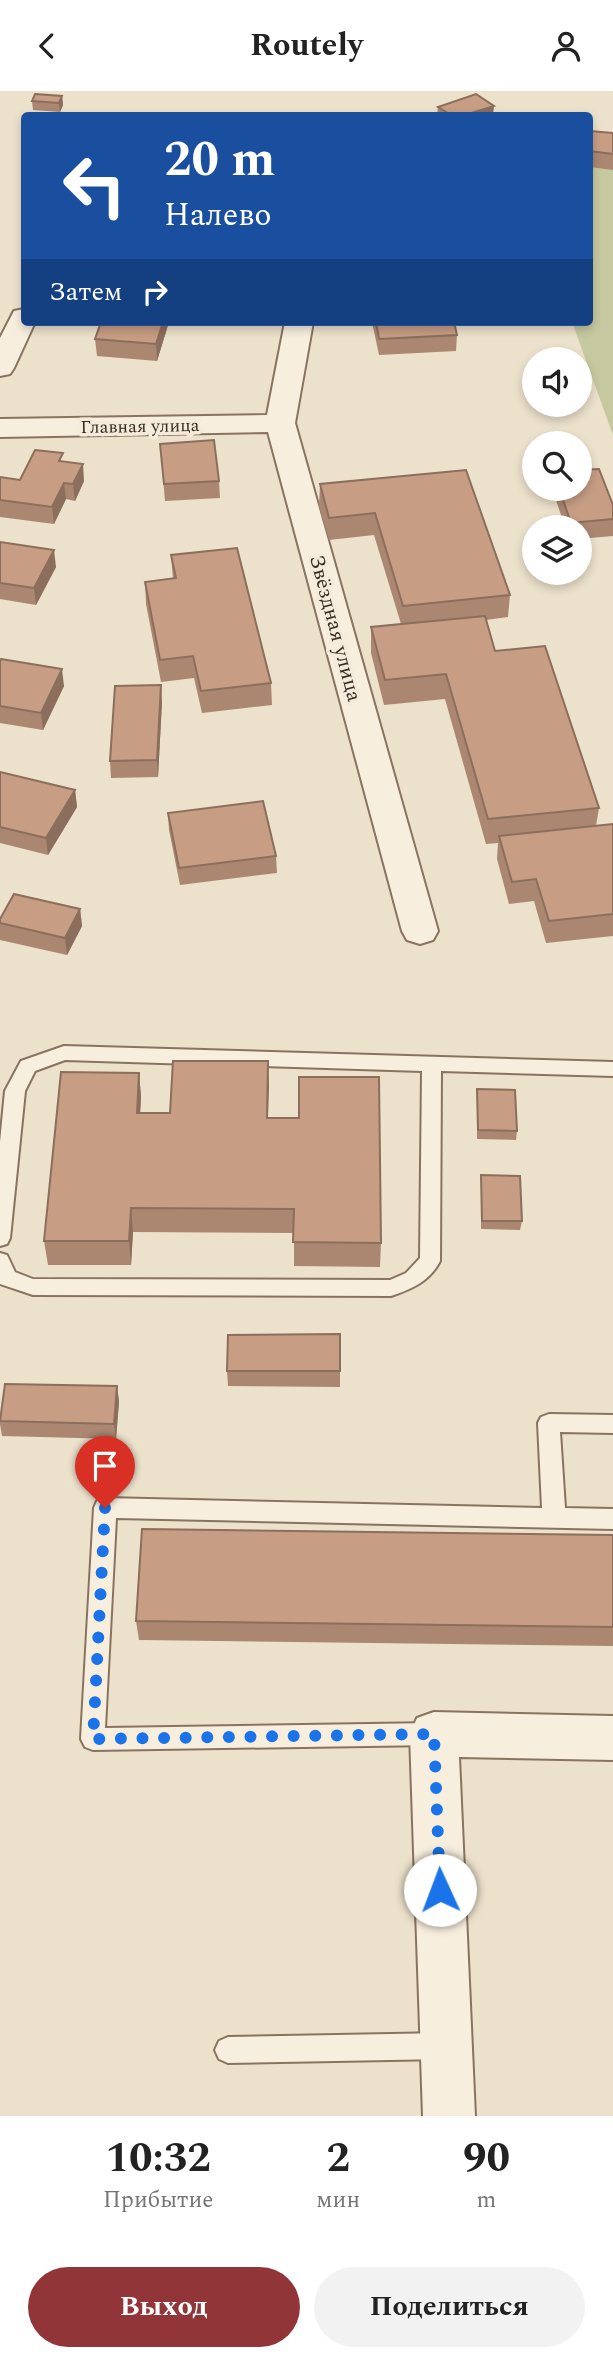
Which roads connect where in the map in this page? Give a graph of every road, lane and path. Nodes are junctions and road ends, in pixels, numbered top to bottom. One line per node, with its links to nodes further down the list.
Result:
1 (21, 323): 3 (street)
2 (298, 326): 4 (street, Звёздная улица)
3 (0, 368)
4 (280, 423): 5 (street, Главная улица); 6 (street, Звёздная улица)
5 (0, 428)
6 (420, 931)
7 (432, 1063): 8 (lane); 9 (lane); 10 (lane)
8 (613, 1069)
9 (0, 1238)
10 (0, 1261)
11 (613, 1423): 12 (lane)
12 (554, 1518): 13 (lane); 14 (lane)
13 (613, 1519)
14 (434, 1734): 15 (street); 16 (street)
15 (613, 1738)
16 (446, 2046): 17 (lane); 18 (street)
17 (228, 2050)
18 (449, 2116)

